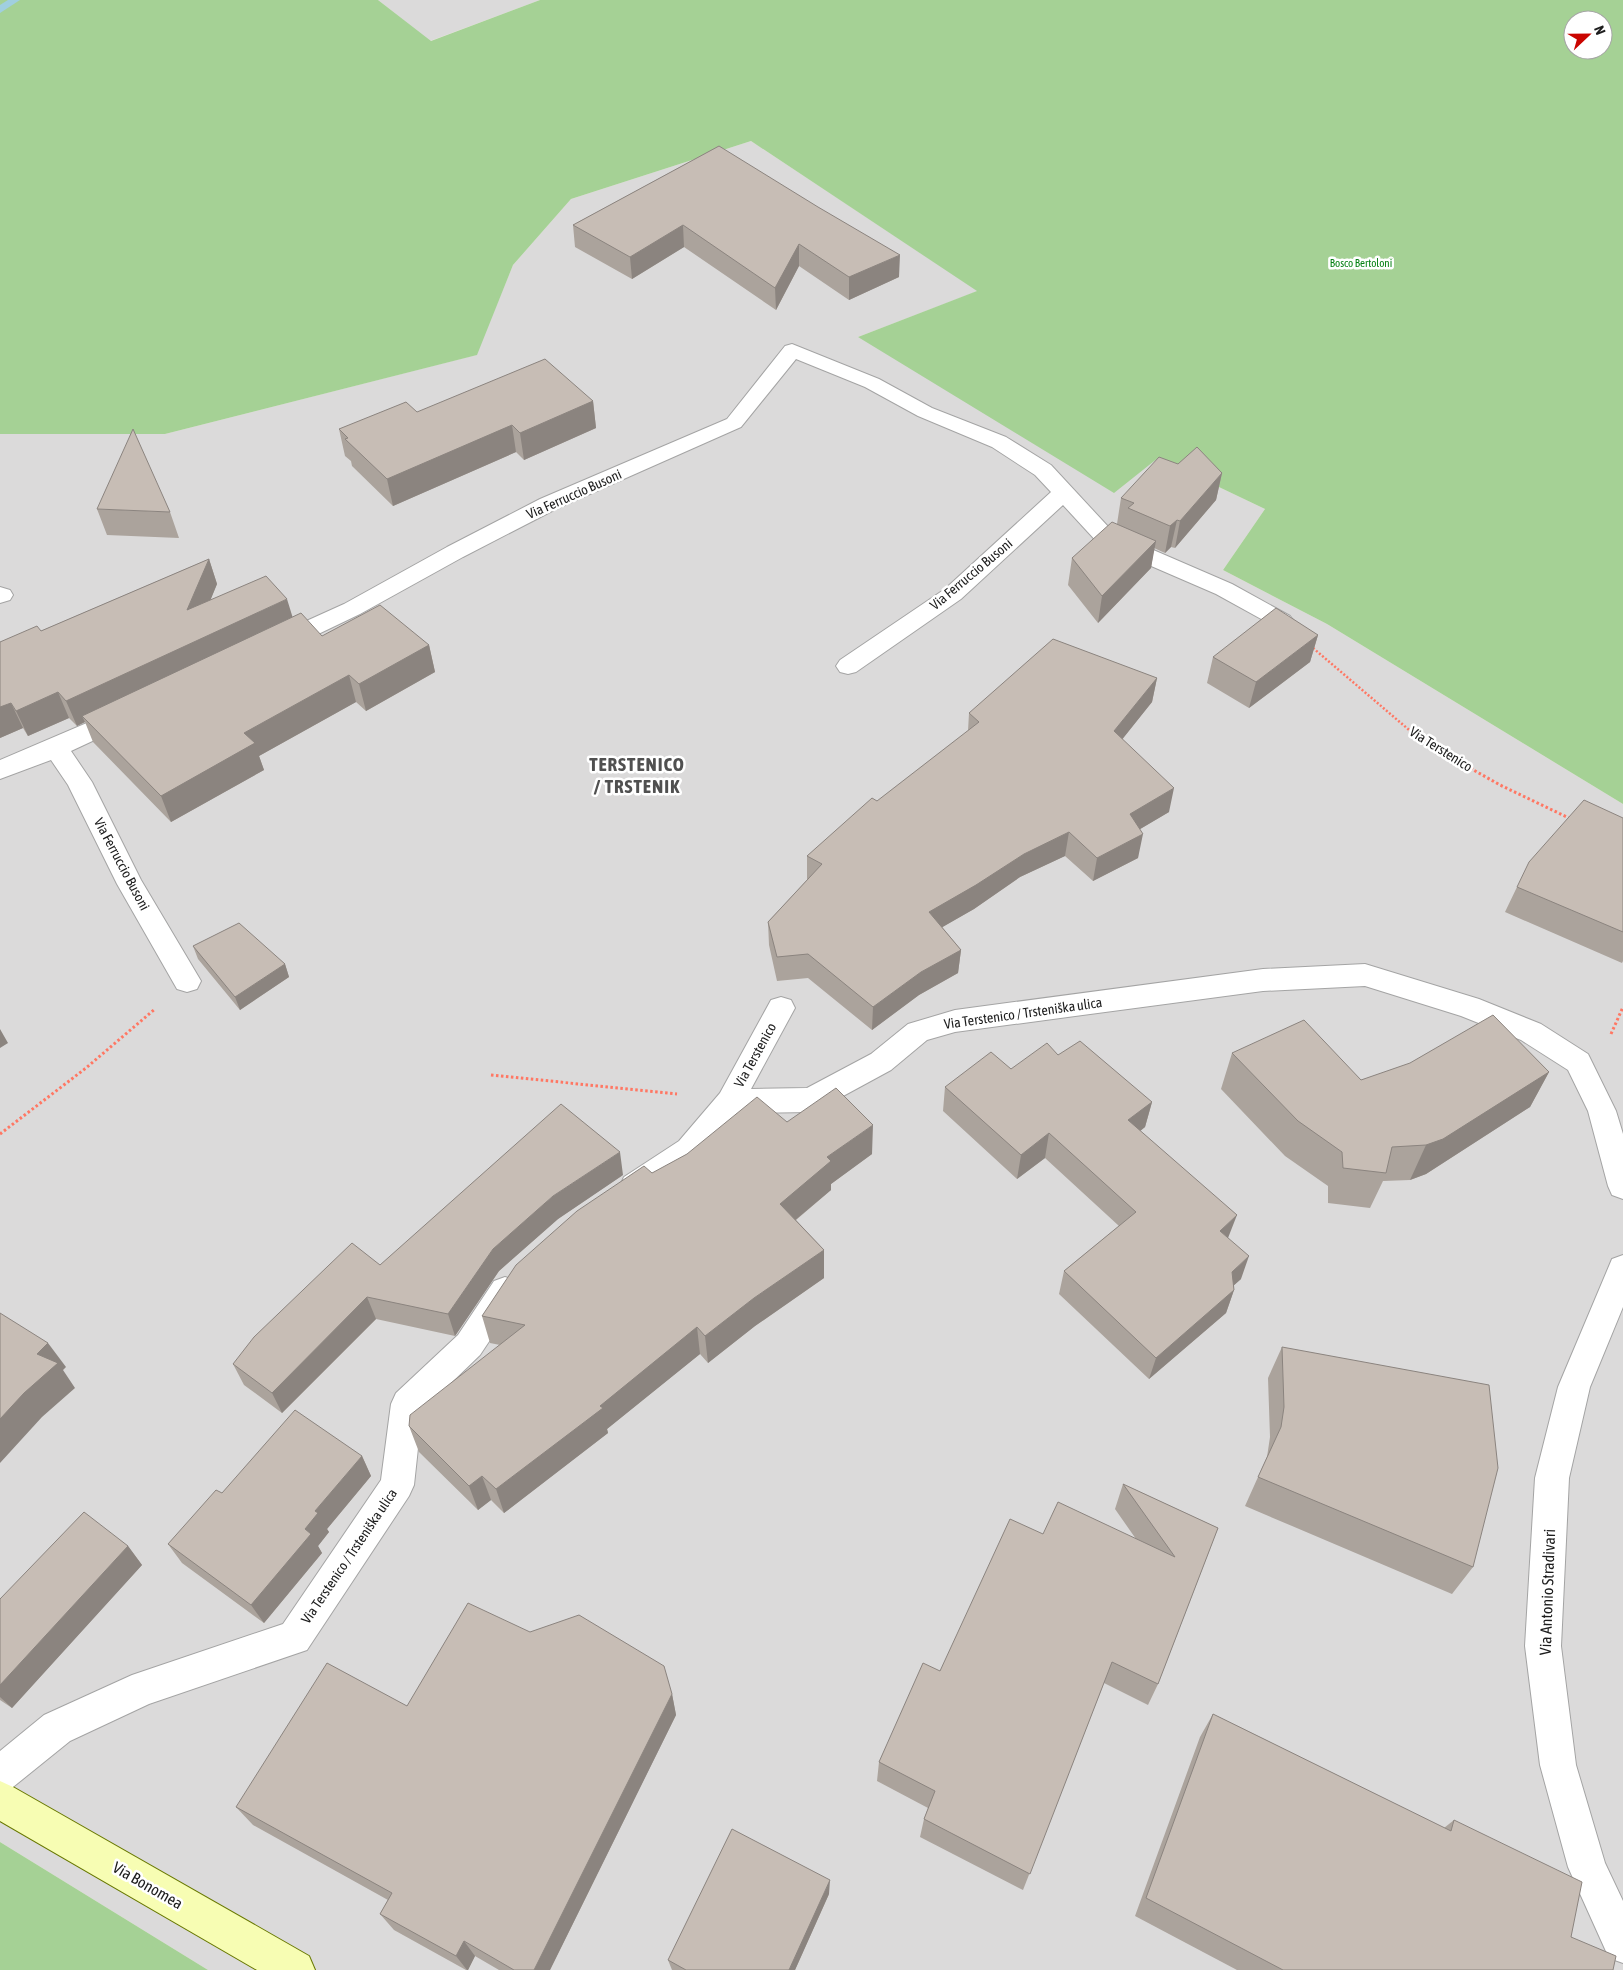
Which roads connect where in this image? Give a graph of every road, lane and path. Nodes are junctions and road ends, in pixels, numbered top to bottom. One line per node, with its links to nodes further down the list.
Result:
1 (1064, 492): 2 (street, Via Ferruccio Busoni); 3 (street, Via Ferruccio Busoni); 4 (street, Via Ferruccio Busoni)
2 (1282, 621): 8 (path, Via Terstenico)
3 (258, 654)
4 (848, 666)
5 (145, 706): 6 (street)
6 (56, 748): 7 (street); 9 (street, Via Ferruccio Busoni)
7 (0, 770)
8 (1574, 820)
9 (187, 981): 13 (path)
10 (781, 1008): 12 (street, Via Terstenico)
11 (491, 1075): 12 (path)
12 (730, 1101): 14 (street, Via Terstenico / Trsteniška ulica); 15 (street)
13 (0, 1134)
14 (1623, 1186)
15 (610, 1203)
16 (526, 1269): 18 (street, Via Terstenico / Trsteniška ulica)
17 (1623, 1270): 20 (street, Via Antonio Stradivari)
18 (0, 1774)
19 (0, 1800): 21 (street, Via Bonomea)
20 (1623, 1944)
21 (296, 1970)

